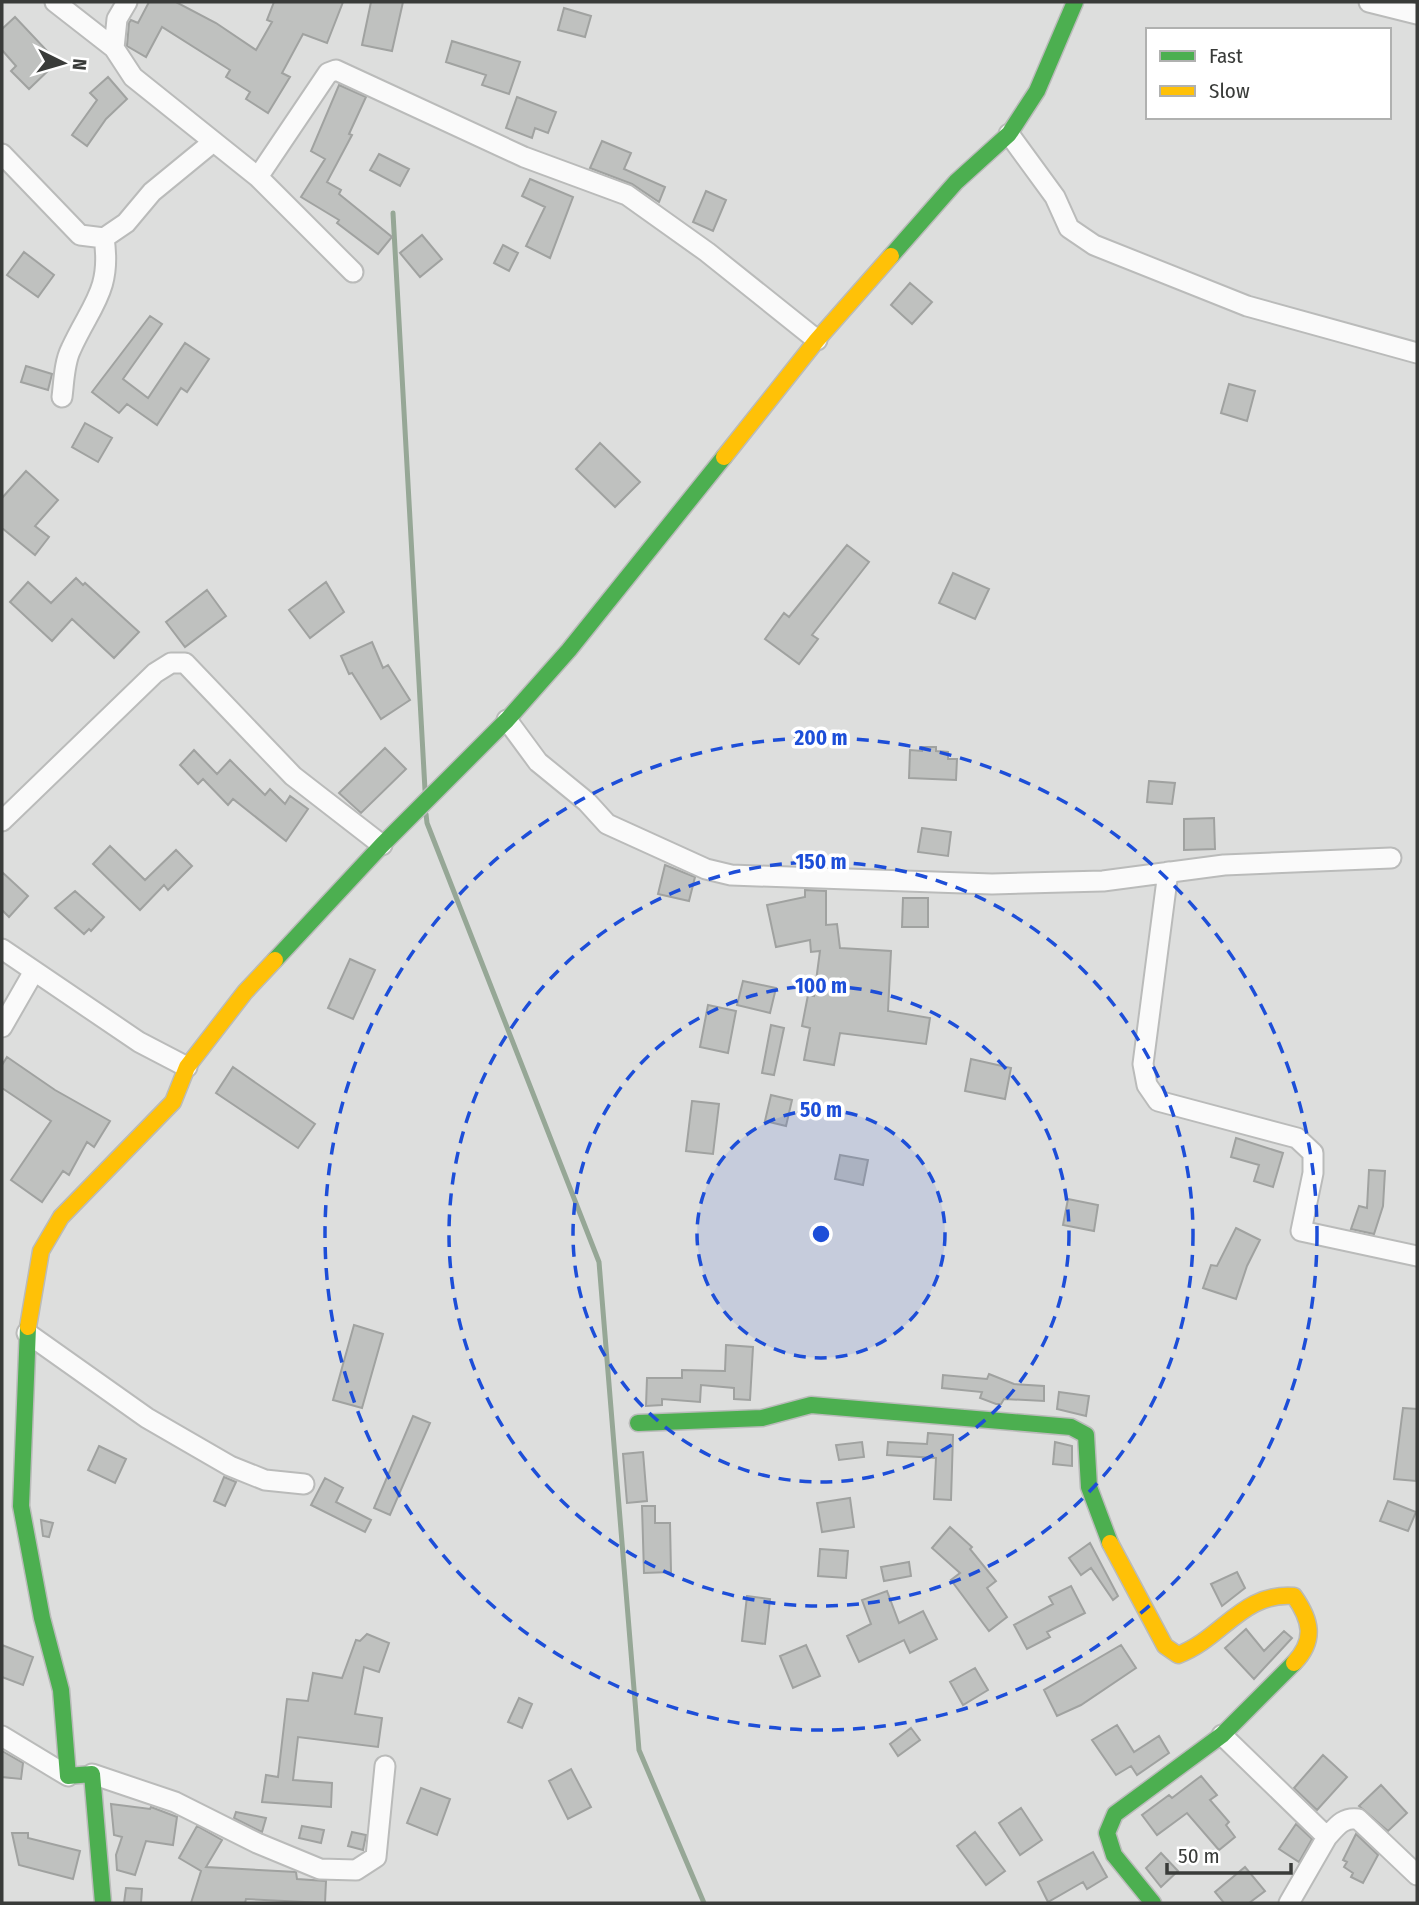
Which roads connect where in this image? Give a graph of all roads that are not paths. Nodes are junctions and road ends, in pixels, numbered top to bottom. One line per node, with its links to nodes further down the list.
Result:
1 (55, 2): 6 (street)
2 (127, 2): 6 (street)
3 (1075, 2): 7 (street)
4 (1369, 2): 5 (street)
5 (1417, 14)
6 (114, 48): 8 (street)
7 (1009, 134): 14 (street); 15 (street)
8 (213, 142): 10 (street); 11 (street)
9 (2, 154): 11 (street)
10 (258, 177): 13 (street); 14 (street)
11 (104, 238): 16 (street)
12 (712, 264): 14 (street)
13 (354, 272)
14 (817, 340): 17 (street)
15 (1417, 353)
16 (62, 397)
17 (507, 720): 19 (street); 21 (street)
18 (2, 821): 19 (street)
19 (382, 845): 25 (street)
20 (1391, 858): 21 (street)
21 (1168, 872): 26 (street)
22 (2, 949): 23 (street)
23 (33, 973): 24 (street); 25 (street)
24 (2, 1027)
25 (187, 1067): 27 (street)
26 (1417, 1256)
27 (27, 1333): 29 (street); 31 (street)
28 (638, 1423): 32 (street)
29 (304, 1484)
30 (2, 1495): 31 (street)
31 (21, 1506): 36 (street)
32 (1222, 1735): 37 (street); 41 (street)
33 (2, 1736): 36 (street)
34 (385, 1766): 35 (street)
35 (92, 1774): 36 (street); 40 (street)
36 (68, 1776)
37 (1327, 1837): 38 (street); 39 (street)
38 (1417, 1875)
39 (1298, 1900)
40 (103, 1903)
41 (1153, 1903)

